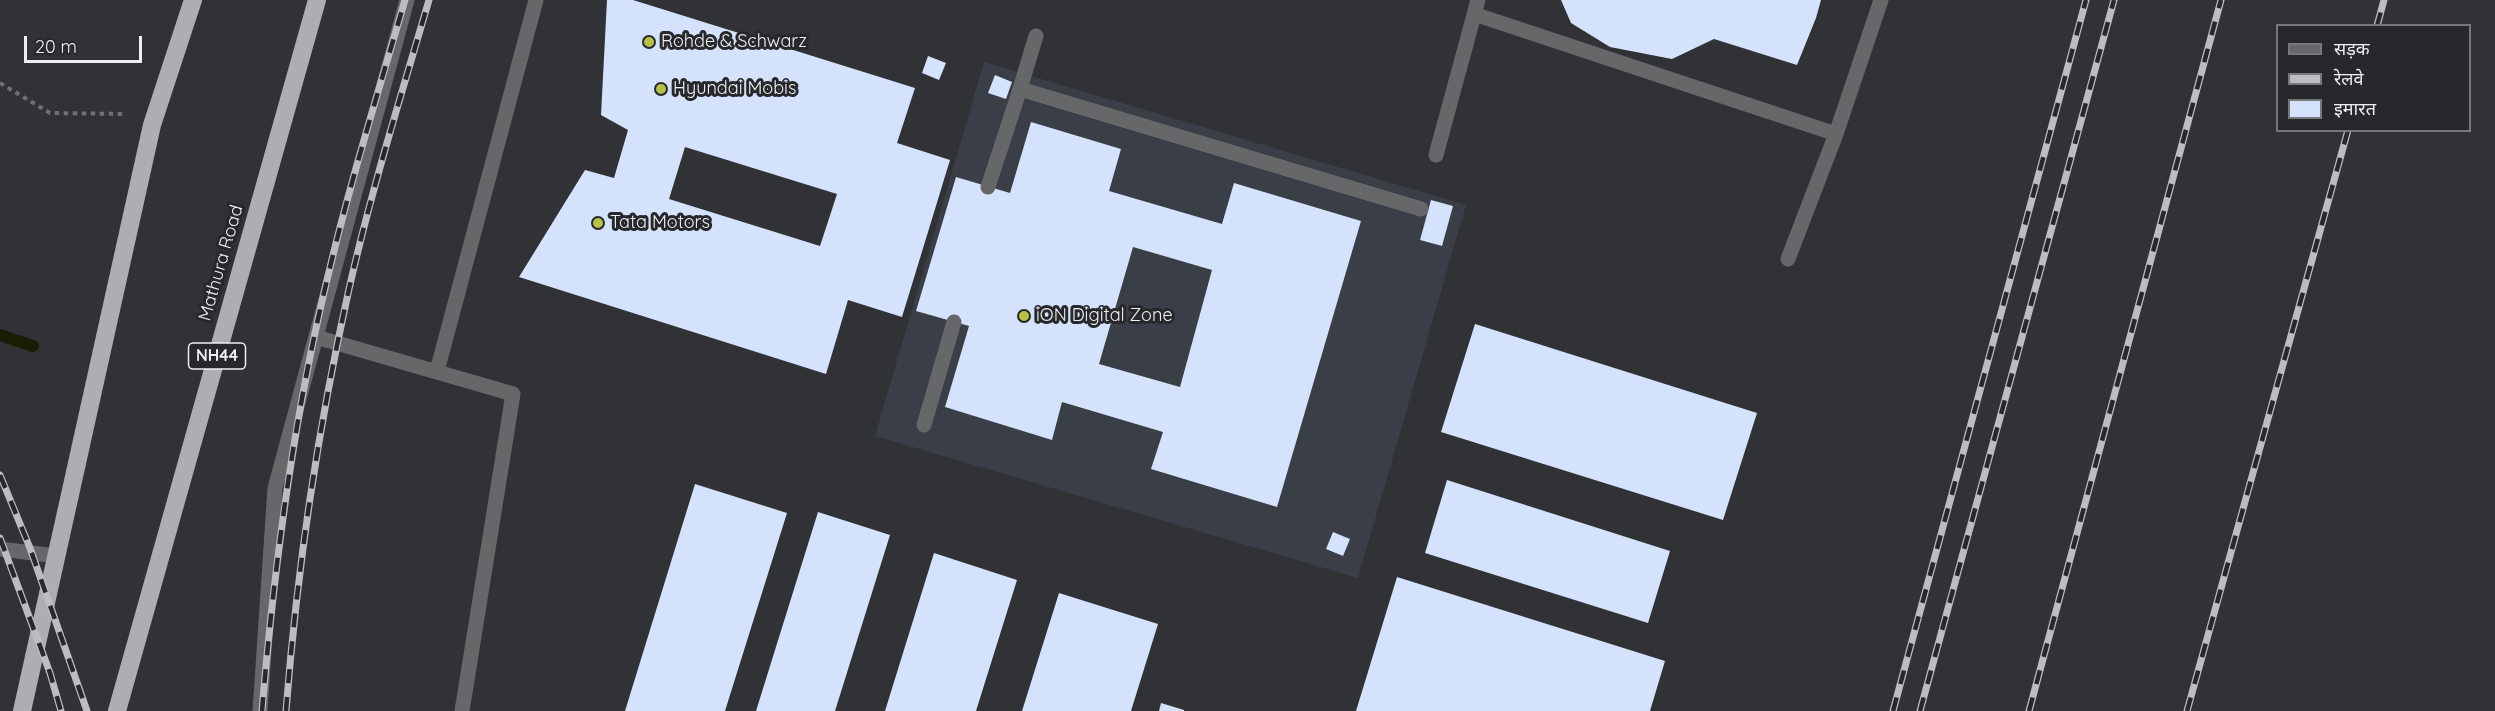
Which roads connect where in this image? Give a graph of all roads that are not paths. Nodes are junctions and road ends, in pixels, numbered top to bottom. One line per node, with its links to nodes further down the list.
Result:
1 (193, 0): 19 (highway)
2 (317, 0): 21 (highway, Mathura Road / NH44)
3 (407, 0): 15 (street)
4 (536, 0): 16 (street)
5 (1881, 0): 9 (street)
6 (1476, 7): 9 (street); 10 (street)
7 (1036, 36): 8 (street)
8 (1020, 89): 11 (street); 12 (street)
9 (1836, 134): 13 (street)
10 (1436, 155)
11 (988, 187)
12 (1421, 210)
13 (1788, 259)
14 (954, 322): 17 (street)
15 (316, 337): 16 (street); 22 (street)
16 (437, 371): 23 (street)
17 (924, 425)
18 (0, 549): 19 (street)
19 (56, 556): 20 (highway)
20 (22, 711)
21 (117, 711)
22 (260, 711)
23 (462, 711)

